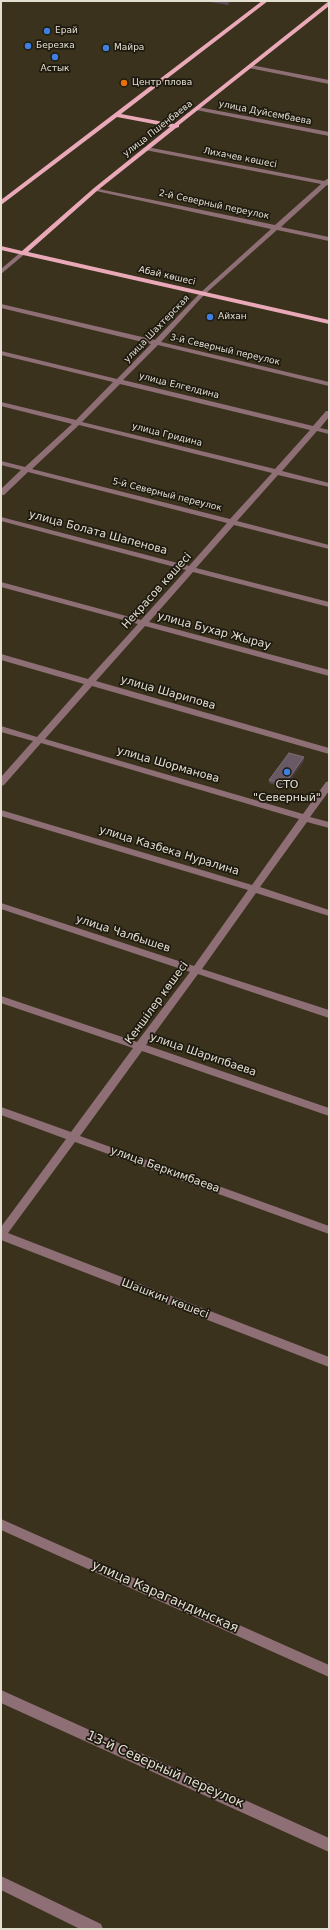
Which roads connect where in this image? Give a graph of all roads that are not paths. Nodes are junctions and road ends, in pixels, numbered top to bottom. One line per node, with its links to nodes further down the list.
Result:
1 (265, 1): 6 (main road)
2 (329, 3): 3 (main road, улица Пшенбаева)
3 (251, 67): 4 (street); 5 (main road, улица Пшенбаева)
4 (329, 82)
5 (198, 109): 7 (main road, улица Пшенбаева); 8 (street, улица Дуйсембаева)
6 (117, 115): 7 (main road); 12 (main road)
7 (177, 126): 9 (main road, улица Пшенбаева)
8 (329, 134)
9 (147, 149): 10 (street, Лихачев көшесі); 11 (main road, улица Пшенбаева)
10 (328, 183): 13 (street, улица Шахтерская)
11 (96, 189): 13 (street, 2-й Северный переулок); 16 (main road, улица Пшенбаева)
12 (1, 203)
13 (277, 228): 14 (street, 2-й Северный переулок); 18 (street, улица Шахтерская)
14 (329, 239)
15 (1, 248): 16 (main road, Абай көшесі)
16 (24, 253): 17 (street, улица Пшенбаева); 18 (main road, Абай көшесі)
17 (1, 272)
18 (202, 294): 20 (main road, Абай көшесі); 21 (street, улица Шахтерская)
19 (1, 306): 21 (street, 3-й Северный переулок)
20 (329, 322)
21 (156, 343): 23 (street, улица Шахтерская); 24 (street, 3-й Северный переулок)
22 (1, 353): 23 (street, улица Елгелдина)
23 (119, 381): 27 (street, улица Шахтерская); 28 (street, улица Елгелдина)
24 (329, 384)
25 (1, 404): 27 (street, улица Гридина)
26 (329, 412): 28 (street, Некрасов көшесі)
27 (77, 423): 31 (street, улица Шахтерская); 32 (street, улица Гридина)
28 (314, 429): 29 (street, улица Елгелдина); 32 (street, Некрасов көшесі)
29 (329, 432)
30 (1, 463): 31 (street, 5-й Северный переулок)
31 (26, 469): 34 (street, улица Шахтерская); 36 (street, 5-й Северный переулок)
32 (276, 472): 33 (street, улица Гридина); 36 (street, Некрасов көшесі)
33 (329, 486)
34 (1, 493)
35 (1, 519): 38 (street, улица Болата Шапенова)
36 (232, 522): 37 (street, 5-й Северный переулок); 38 (street, Некрасов көшесі)
37 (329, 547)
38 (191, 569): 40 (street, улица Болата Шапенова); 41 (street, Некрасов көшесі)
39 (1, 584): 41 (street, улица Бухар Жырау)
40 (329, 605)
41 (143, 623): 43 (street, улица Бухар Жырау); 44 (street, Некрасов көшесі)
42 (1, 657): 44 (street, улица Шарипова)
43 (329, 673)
44 (90, 683): 46 (street, Некрасов көшесі); 47 (street, улица Шарипова)
45 (1, 729): 46 (street, улица Шорманова)
46 (39, 740): 48 (street, Некрасов көшесі); 51 (street, улица Шорманова)
47 (329, 751)
48 (1, 783)
49 (329, 784): 51 (street, Кеншілер көшесі)
50 (1, 813): 53 (street, улица Казбека Нуралина)
51 (306, 818): 52 (street, улица Шорманова); 53 (street, Кеншілер көшесі)
52 (329, 825)
53 (255, 889): 55 (street, улица Казбека Нуралина); 56 (street, Кеншілер көшесі)
54 (1, 906): 56 (street, улица Чалбышев)
55 (329, 913)
56 (196, 970): 58 (street, улица Чалбышев); 59 (street, Кеншілер көшесі)
57 (1, 999): 59 (street, улица Шарипбаева)
58 (329, 1014)
59 (140, 1046): 61 (street, улица Шарипбаева); 62 (street, Кеншілер көшесі)
60 (1, 1112): 62 (street, улица Беркимбаева)
61 (329, 1112)
62 (73, 1137): 63 (street, улица Беркимбаева); 64 (street, Кеншілер көшесі)
63 (329, 1230)
64 (1, 1235): 65 (street, Шашкин көшесі)
65 (329, 1362)
66 (1, 1524): 67 (street, улица Карагандинская)
67 (329, 1671)
68 (1, 1696): 69 (street, 13-й Северный переулок)
69 (329, 1845)
70 (1, 1883): 71 (street)
71 (96, 1929)

